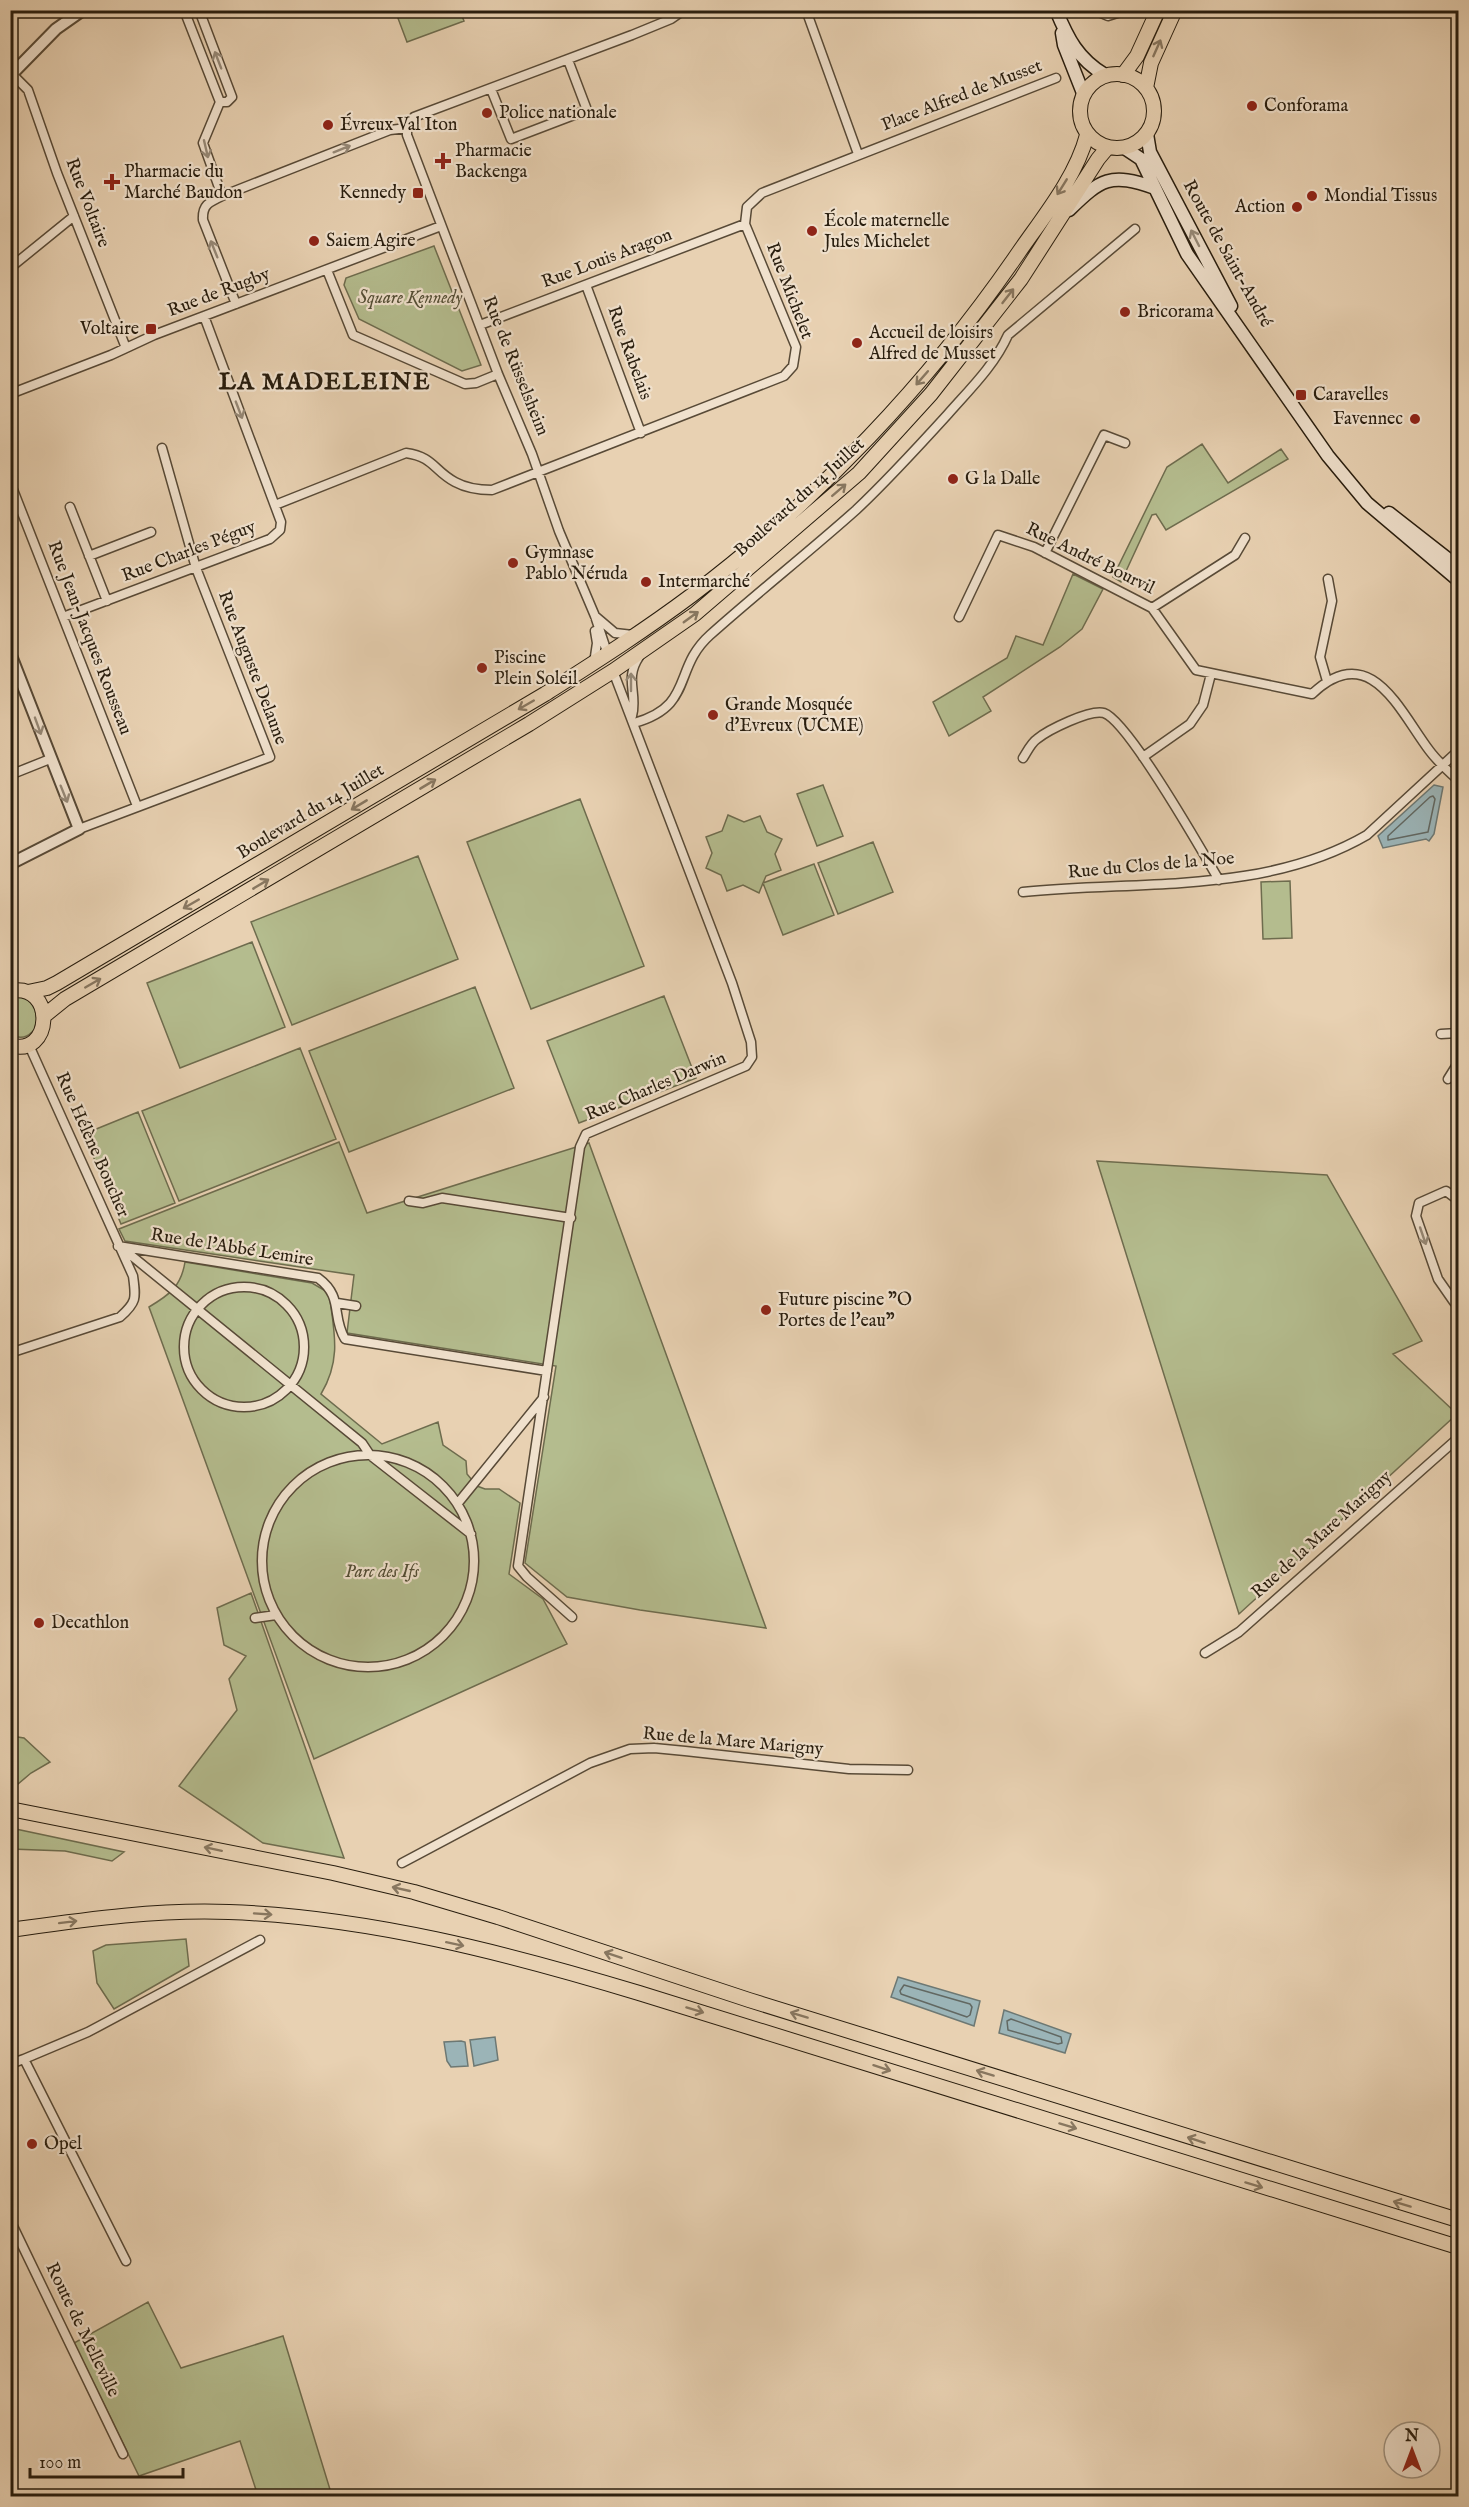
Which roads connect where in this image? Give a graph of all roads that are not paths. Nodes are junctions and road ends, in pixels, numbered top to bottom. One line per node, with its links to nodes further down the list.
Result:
1 (83, 10): 13 (street)
2 (184, 10): 20 (street)
3 (199, 10): 20 (street, one-way to 3)
4 (684, 10): 12 (street)
5 (806, 10): 26 (street)
6 (1056, 10): 11 (main road)
7 (1094, 10): 8 (street)
8 (1127, 10)
9 (1158, 10): 15 (main road)
10 (1175, 10): 17 (main road, one-way to 10)
11 (1061, 23): 14 (main road); 19 (main road)
12 (568, 60): 18 (street); 18 (street)
13 (11, 75): 29 (street, Rue Voltaire)
14 (1105, 75): 15 (main road); 19 (main road)
15 (1122, 75): 17 (main road)
16 (1056, 78): 26 (street, Place Alfred de Musset)
17 (1146, 88): 22 (main road)
18 (491, 89): 21 (street)
19 (1083, 93): 23 (main road)
20 (220, 102): 28 (street, one-way to 28)
21 (407, 128): 28 (street, one-way to 21); 32 (street, Rue de Rüsselsheim)
22 (1147, 134): 25 (main road); 54 (main road, Route de Saint-André, one-way to 22)
23 (1087, 135): 24 (main road); 64 (main road, Boulevard du 14 Juillet, one-way to 64)
24 (1108, 147): 25 (main road); 30 (main road, Boulevard du 14 Juillet)
25 (1126, 149): 27 (main road, Route de Saint-André)
26 (858, 154): 31 (street)
27 (1155, 188): 30 (main road); 57 (main road, Route de Saint-André)
28 (222, 196): 37 (street, one-way to 28)
29 (74, 216): 34 (street); 40 (street, Rue Voltaire)
30 (1061, 217): 65 (main road, Boulevard du 14 Juillet, one-way to 30)
31 (745, 224): 36 (street, Rue Louis Aragon); 43 (street, Rue Michelet)
32 (441, 226): 35 (street, Rue de Rugby); 39 (street, Rue de Rüsselsheim)
33 (1135, 229): 72 (street)
34 (10, 268)
35 (327, 270): 37 (street, Rue de Rugby); 41 (street)
36 (586, 285): 39 (street, Rue Louis Aragon); 43 (street, Rue Rabelais)
37 (236, 304): 38 (street, Rue de Rugby)
38 (204, 316): 40 (street, Rue de Rugby); 48 (street, Rue Charles Péguy, one-way to 48)
39 (480, 325): 41 (street, Rue de Rüsselsheim)
40 (126, 348): 42 (street, Rue de Rugby)
41 (498, 374): 46 (street, Rue de Rüsselsheim)
42 (10, 394)
43 (641, 433): 46 (street, Rue Michelet)
44 (1125, 443): 52 (street)
45 (162, 448): 55 (street)
46 (538, 471): 48 (street, Rue Michelet); 60 (street, Rue de Rüsselsheim)
47 (10, 482): 61 (street, Rue Jean-Jacques Rousseau)
48 (275, 505): 55 (street, Rue Charles Péguy)
49 (70, 507): 53 (street)
50 (151, 532): 53 (street)
51 (1245, 538): 59 (street)
52 (1045, 554): 59 (street, Rue André Bourvil); 62 (street, Rue André Bourvil)
53 (89, 556): 58 (street)
54 (1458, 567)
55 (196, 568): 58 (street, Rue Charles Péguy); 80 (street, Rue Auguste Delaune)
56 (1328, 579): 71 (street)
57 (1458, 580)
58 (107, 601): 61 (street, Rue Charles Péguy)
59 (1152, 608): 70 (street, Rue André Bourvil)
60 (595, 616): 63 (street, Rue de Rüsselsheim); 67 (street, Rue de Rüsselsheim); 68 (street)
61 (63, 617): 80 (street, Rue Jean-Jacques Rousseau)
62 (959, 617)
63 (603, 623): 64 (street, Rue de Rüsselsheim); 67 (street)
64 (636, 635): 67 (main road, Boulevard du 14 Juillet)
65 (644, 651): 69 (main road, Boulevard du 14 Juillet); 72 (street, one-way to 65)
66 (10, 652): 76 (street, one-way to 76)
67 (608, 655): 68 (main road, Boulevard du 14 Juillet); 69 (main road)
68 (594, 663): 86 (main road, Boulevard du 14 Juillet, one-way to 86)
69 (613, 671): 72 (street); 87 (main road, Boulevard du 14 Juillet, one-way to 69)
70 (1211, 674): 71 (street, Rue André Bourvil); 74 (street)
71 (1327, 681): 77 (street)
72 (632, 720): 96 (street, Rue Charles Darwin)
73 (1458, 751): 77 (street, Rue du Clos de la Noe)
74 (1143, 757): 75 (street); 83 (street)
75 (1023, 758)
76 (50, 759): 78 (street); 81 (street, one-way to 81)
77 (1443, 765): 79 (street); 83 (street, Rue du Clos de la Noe)
78 (10, 775)
79 (1458, 780)
80 (137, 806): 81 (street, Rue Auguste Delaune)
81 (79, 829): 82 (street)
82 (10, 864)
83 (1219, 879): 84 (street, Rue du Clos de la Noe)
84 (1023, 892)
85 (10, 991): 86 (main road, Boulevard du 14 Juillet)
86 (28, 992): 87 (main road)
87 (45, 1016): 90 (main road, Boulevard du 14 Juillet)
88 (1458, 1033): 89 (street)
89 (1441, 1034)
90 (28, 1043): 91 (main road); 97 (street, Rue Hélène Boucher)
91 (10, 1044)
92 (1458, 1063): 93 (street)
93 (1448, 1079)
94 (1458, 1200): 99 (street, one-way to 99)
95 (409, 1201): 96 (street)
96 (571, 1218): 103 (street, Rue Charles Darwin)
97 (119, 1246): 98 (street, Rue de l'Abbé Lemire); 101 (street); 102 (street, Rue Hélène Boucher)
98 (337, 1303): 100 (street); 103 (street, Rue de l'Abbé Lemire)
99 (1458, 1303)
100 (356, 1306)
101 (198, 1308): 104 (street); 104 (street); 104 (street)
102 (10, 1353)
103 (547, 1371): 105 (street, Rue Charles Darwin)
104 (291, 1385): 107 (street)
105 (544, 1397): 108 (street); 111 (street, Rue Charles Darwin)
106 (1458, 1438): 113 (street, Rue de la Mare Marigny)
107 (370, 1455): 108 (street); 109 (street); 110 (street)
108 (458, 1503): 109 (street)
109 (472, 1534): 110 (street)
110 (276, 1615): 112 (street)
111 (572, 1617)
112 (255, 1618)
113 (1205, 1653)
114 (908, 1770): 116 (street, Rue de la Mare Marigny)
115 (10, 1809): 122 (main road, one-way to 115)
116 (402, 1863)
117 (10, 1930): 123 (main road, one-way to 123)
118 (260, 1940): 119 (street)
119 (24, 2059): 120 (street); 124 (street)
120 (10, 2064)
121 (10, 2220): 125 (street, Route de Melleville)
122 (1458, 2220)
123 (1458, 2247)
124 (126, 2261)
125 (123, 2454)

